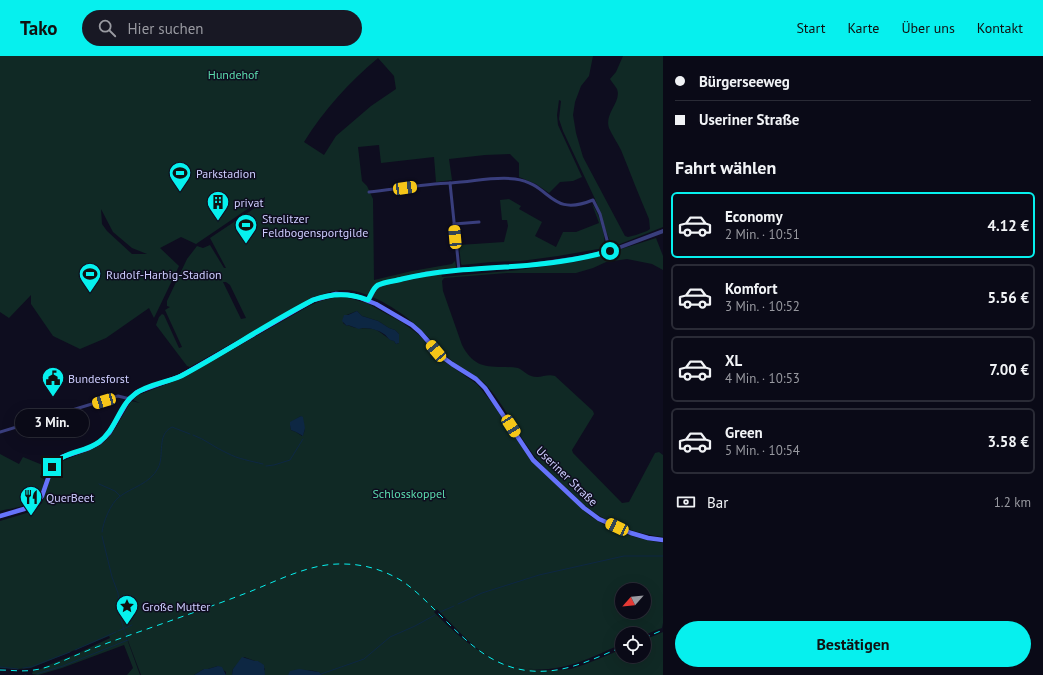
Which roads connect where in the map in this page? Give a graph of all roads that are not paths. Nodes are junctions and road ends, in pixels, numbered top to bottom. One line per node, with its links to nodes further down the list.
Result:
1 (450, 183): 2 (street); 4 (street); 6 (street)
2 (369, 192)
3 (479, 222): 4 (street)
4 (454, 224): 7 (street)
5 (663, 230): 6 (street)
6 (610, 251): 7 (street)
7 (459, 270): 8 (street)
8 (368, 300): 9 (main road, Useriner Straße); 12 (main road, Useriner Straße)
9 (130, 399): 10 (street); 11 (main road, Useriner Straße)
10 (0, 432)
11 (0, 516)
12 (663, 540)

